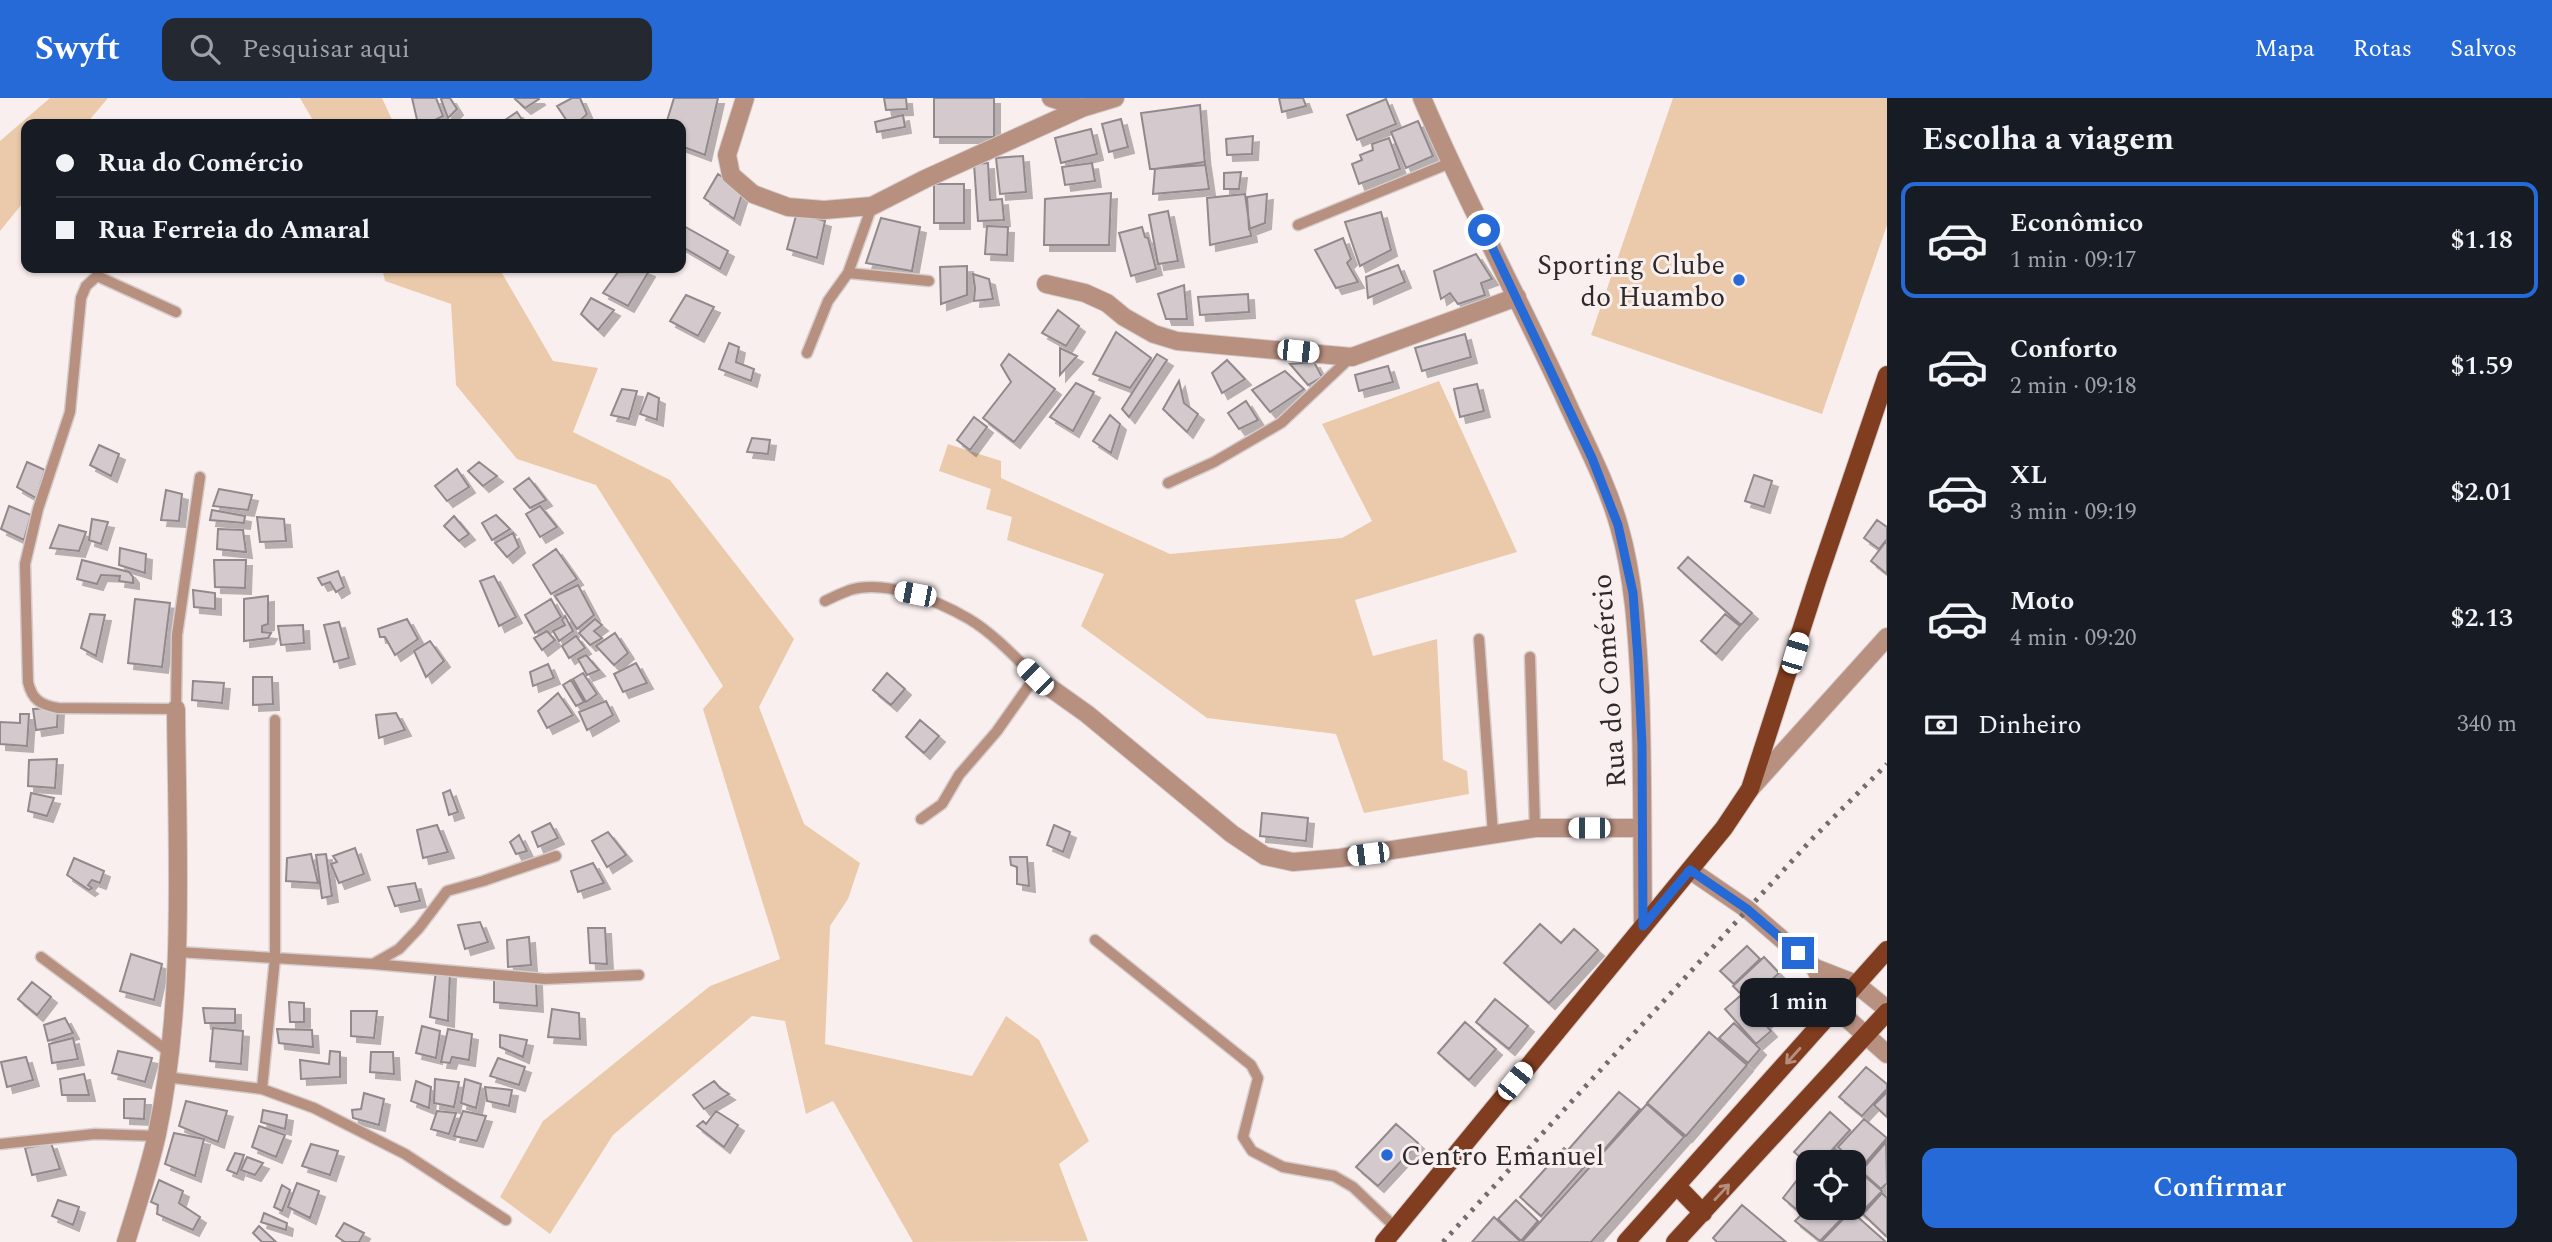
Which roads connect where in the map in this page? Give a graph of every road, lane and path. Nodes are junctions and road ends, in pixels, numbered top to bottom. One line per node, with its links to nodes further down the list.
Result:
1 (745, 98): 7 (street)
2 (1051, 98): 5 (street)
3 (1115, 98): 5 (street)
4 (1422, 98): 6 (street, Rua do Comércio)
5 (1082, 108): 7 (street)
6 (1450, 163): 8 (lane); 14 (street, Rua do Comércio)
7 (872, 206): 11 (lane)
8 (1298, 225)
9 (100, 273): 26 (lane)
10 (103, 273): 15 (lane)
11 (848, 273): 12 (lane); 16 (lane)
12 (929, 281)
13 (1046, 284): 17 (street)
14 (1517, 297): 17 (street); 31 (street, Rua do Comércio)
15 (176, 312)
16 (807, 353)
17 (1352, 357): 20 (lane)
18 (1887, 375): 28 (main road)
19 (200, 477): 26 (lane)
20 (1168, 483)
21 (825, 601): 25 (lane)
22 (1887, 637): 28 (street)
23 (1479, 639): 32 (lane)
24 (1530, 657): 30 (lane)
25 (1035, 677): 29 (lane); 32 (street)
26 (176, 709): 38 (street)
27 (275, 720): 40 (lane)
28 (1750, 789): 34 (main road)
29 (921, 819)
30 (1535, 828): 31 (street); 32 (street)
31 (1642, 828): 35 (street, Rua do Comércio)
32 (1493, 834)
33 (556, 856): 41 (lane)
34 (1690, 870): 35 (main road); 42 (street)
35 (1643, 926): 57 (main road)
36 (1095, 940): 57 (lane)
37 (1887, 950): 44 (main road)
38 (177, 952): 40 (lane); 48 (street)
39 (41, 957): 48 (lane)
40 (275, 958): 41 (lane); 51 (lane)
41 (373, 964): 43 (lane)
42 (1815, 968): 44 (street); 45 (street)
43 (639, 975)
44 (1856, 984): 45 (main road); 46 (street)
45 (1835, 1009): 47 (street); 54 (main road, one-way to 54)
46 (1887, 1011): 47 (main road)
47 (1867, 1036): 49 (street); 55 (main road, one-way to 47)
48 (169, 1052): 50 (street)
49 (1887, 1054)
50 (166, 1077): 51 (lane); 52 (street)
51 (262, 1089): 56 (lane)
52 (157, 1136): 53 (lane); 58 (street)
53 (0, 1144)
54 (1677, 1185): 55 (main road); 59 (main road)
55 (1703, 1213): 60 (main road)
56 (506, 1220)
57 (1390, 1235)
58 (127, 1242)
59 (1626, 1242)
60 (1675, 1242)

